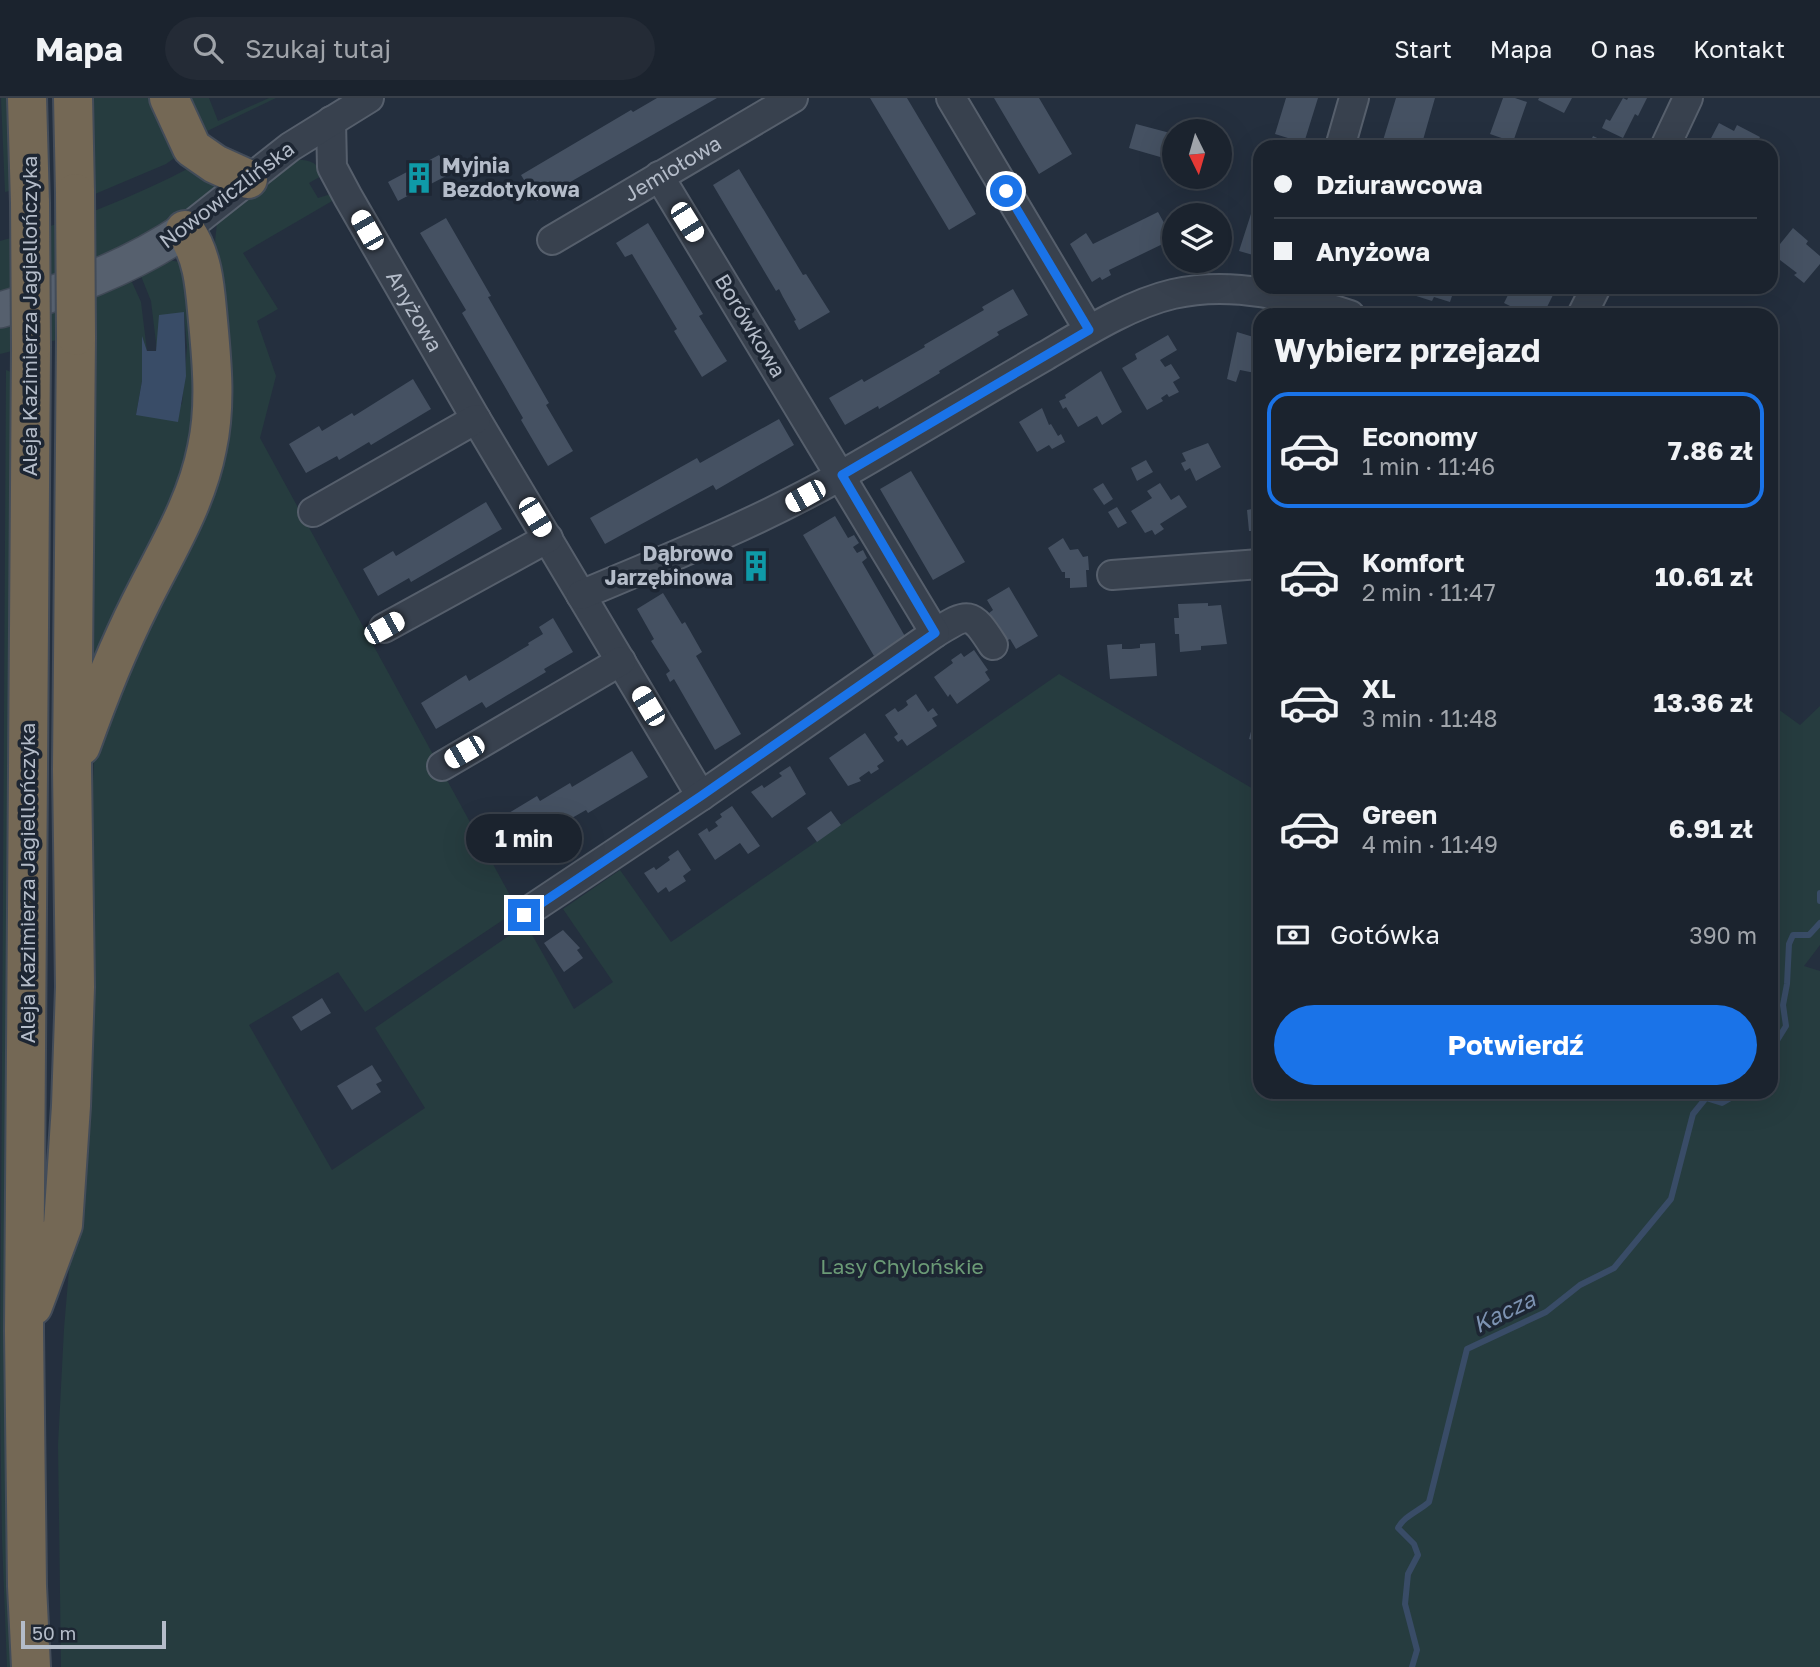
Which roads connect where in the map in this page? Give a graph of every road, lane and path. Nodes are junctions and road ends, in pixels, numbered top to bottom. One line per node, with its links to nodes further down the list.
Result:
1 (27, 98): 38 (highway, Aleja Kazimierza Jagiellończyka, bridge)
2 (73, 98): 35 (highway, bridge)
3 (169, 98): 14 (highway)
4 (369, 98): 9 (street, Nowowiczlińska)
5 (793, 98): 13 (street, Jemiołowa)
6 (951, 98): 22 (street)
7 (1354, 98): 10 (street)
8 (1688, 98): 11 (street)
9 (331, 121): 12 (street, Nowowiczlińska); 15 (street)
10 (1342, 140)
11 (1668, 140)
12 (290, 147): 14 (street, Nowowiczlińska); 15 (street)
13 (659, 176): 17 (street, Jemiołowa); 24 (street, Borówkowa)
14 (248, 178): 16 (street, Nowowiczlińska)
15 (329, 178): 23 (street, Anyżowa)
16 (185, 230): 21 (main road, Nowowiczlińska); 35 (highway)
17 (552, 240)
18 (1253, 290): 22 (street)
19 (1302, 294): 20 (street)
20 (1334, 308)
21 (0, 310)
22 (1089, 330): 24 (street)
23 (476, 419): 25 (street); 26 (street, Anyżowa)
24 (842, 475): 29 (street); 31 (street)
25 (313, 512)
26 (548, 538): 29 (street, Anyżowa); 30 (street)
27 (1253, 565): 28 (street)
28 (1112, 575)
29 (581, 594): 33 (street, Anyżowa)
30 (384, 628)
31 (935, 633): 32 (street); 36 (street)
32 (993, 645)
33 (621, 661): 34 (street); 36 (street, Anyżowa)
34 (442, 765)
35 (72, 769): 38 (highway)
36 (701, 796): 37 (street)
37 (524, 915)
38 (24, 1331): 39 (highway, Aleja Kazimierza Jagiellończyka)
39 (31, 1667)

